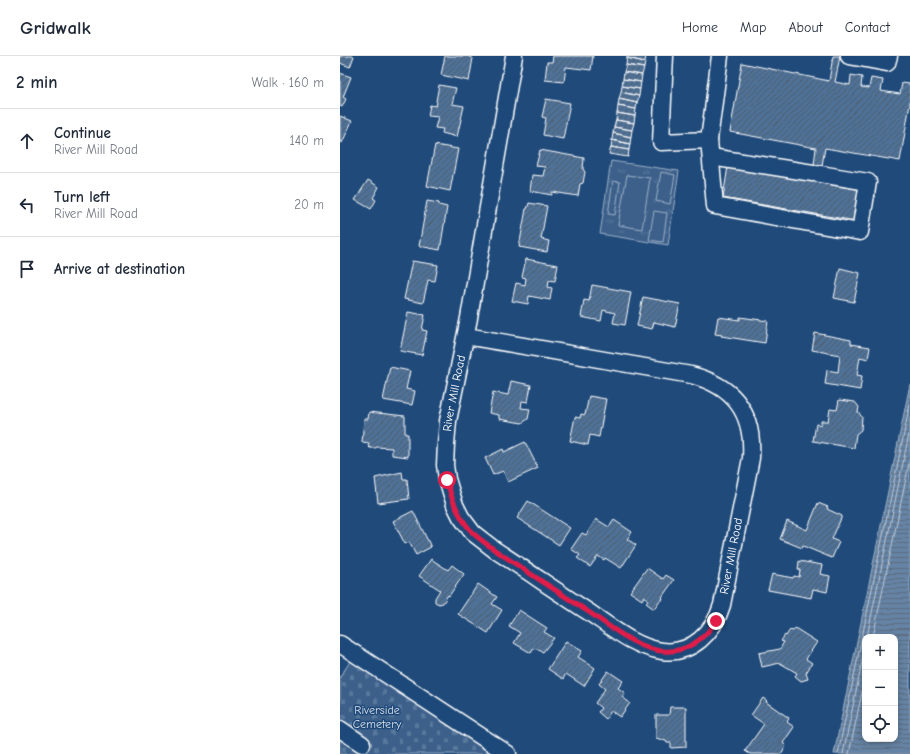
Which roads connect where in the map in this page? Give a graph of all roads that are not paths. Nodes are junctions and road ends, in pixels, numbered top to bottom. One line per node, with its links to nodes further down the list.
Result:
1 (514, 56): 8 (street, River Mill Road)
2 (665, 56): 6 (street)
3 (720, 56): 6 (street)
4 (849, 56): 5 (street)
5 (889, 56)
6 (709, 140): 7 (street)
7 (711, 156): 7 (street)
8 (466, 336): 8 (street, River Mill Road)
9 (340, 644): 12 (street)
10 (340, 729): 11 (street)
11 (362, 744)
12 (508, 754)

